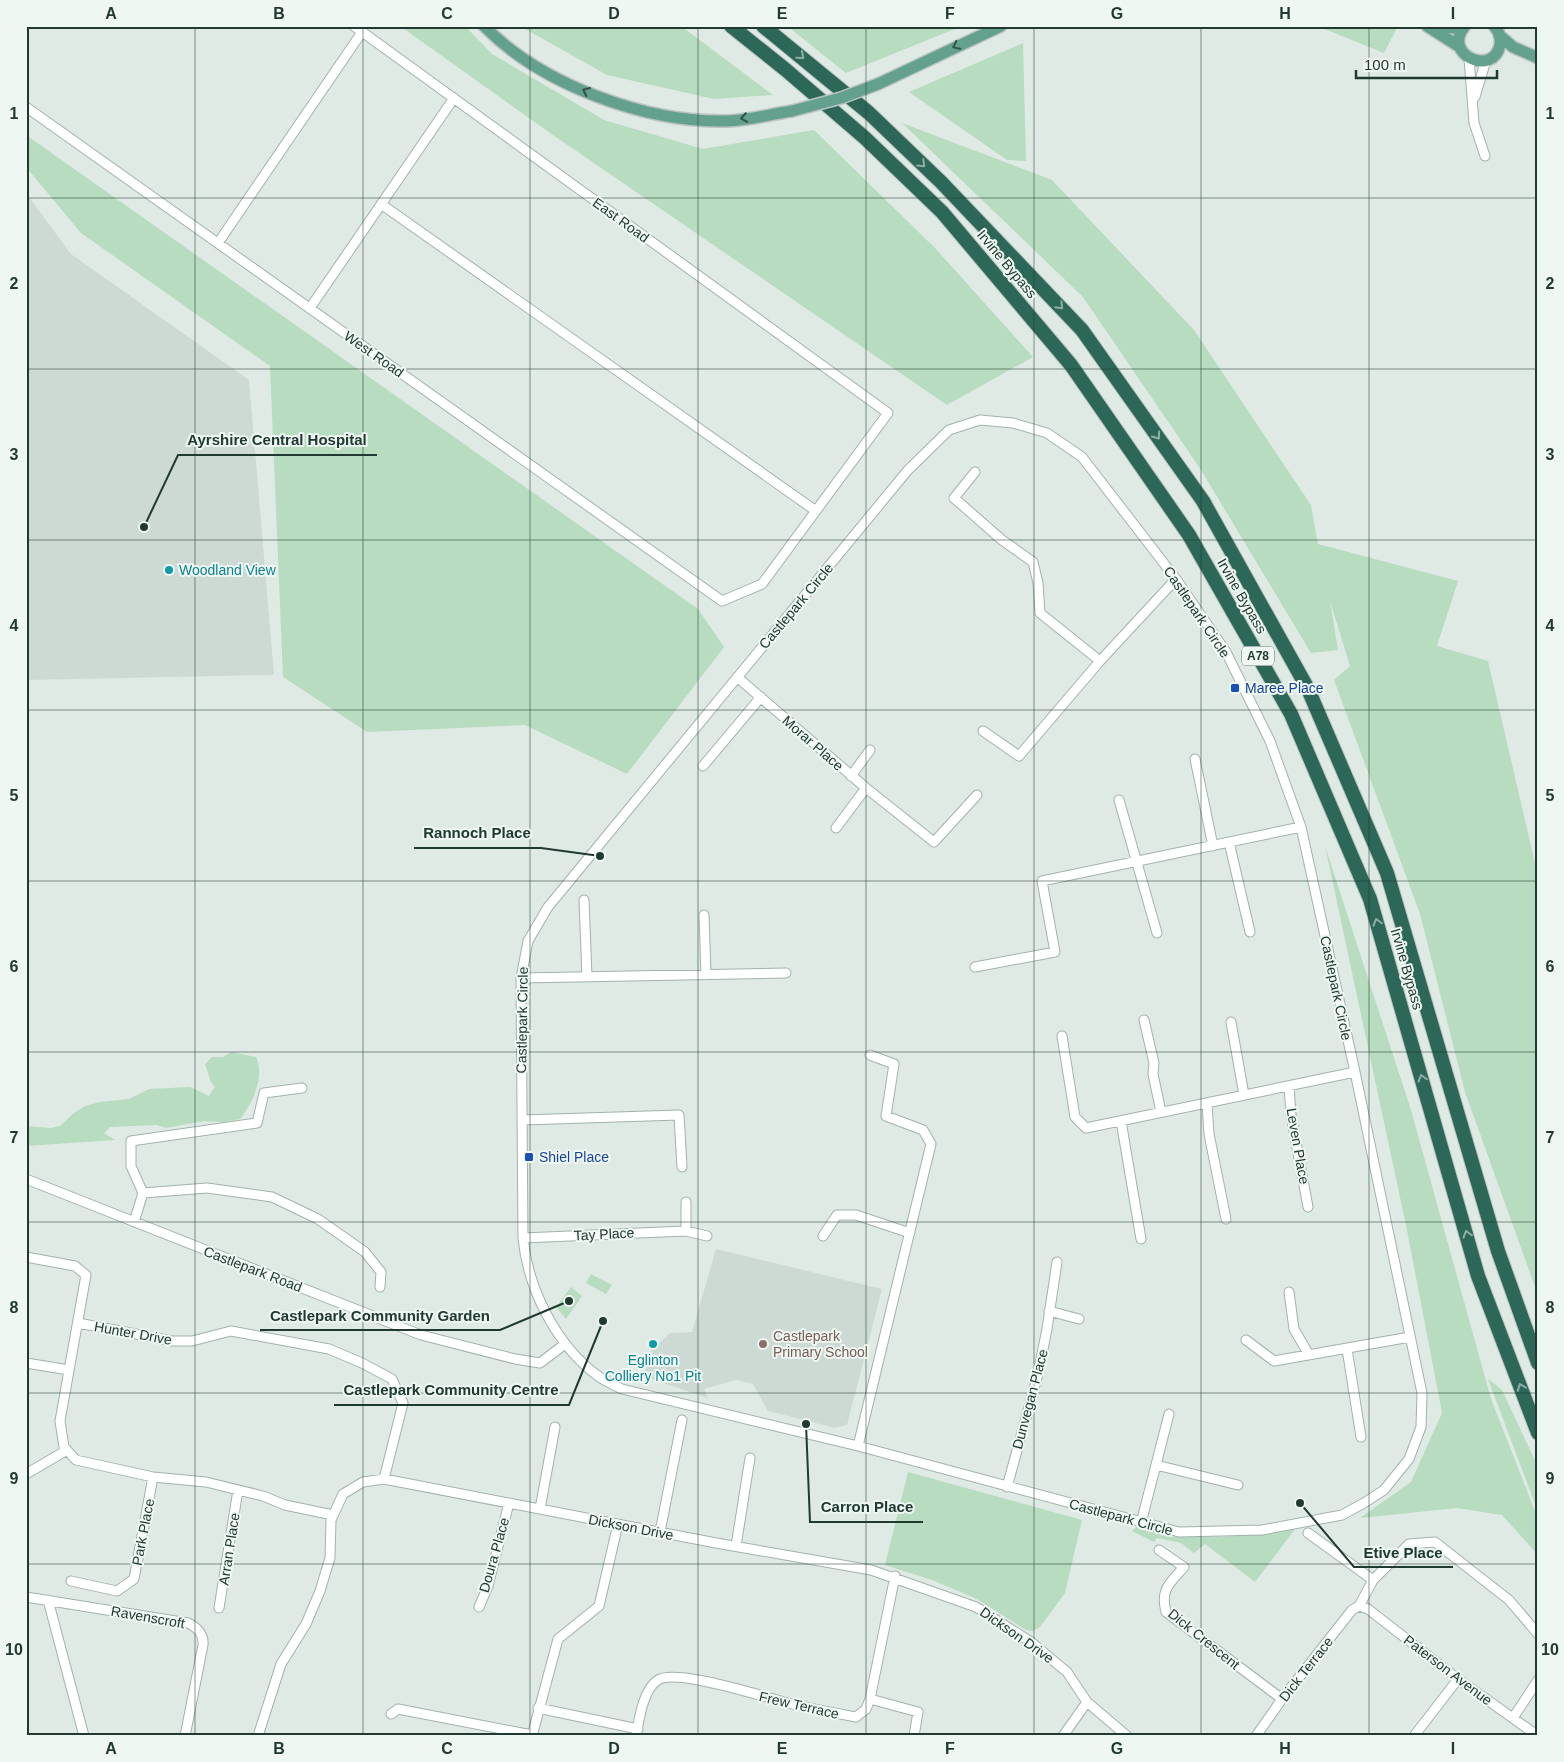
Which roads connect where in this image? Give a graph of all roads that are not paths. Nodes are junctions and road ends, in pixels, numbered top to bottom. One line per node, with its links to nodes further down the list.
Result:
1 (354, 26): 10 (street, East Road)
2 (484, 26): 5 (main road, one-way to 2, bridge)
3 (731, 26): 93 (highway, Irvine Bypass / A78, one-way to 3)
4 (763, 26): 88 (highway, Irvine Bypass / A78, one-way to 88)
5 (1001, 26)
6 (1427, 26): 11 (main road)
7 (1436, 26): 8 (main road)
8 (1464, 27): 11 (main road)
9 (1497, 30): 12 (main road); 13 (main road)
10 (362, 32): 15 (street, East Road); 20 (street)
11 (1460, 47): 14 (main road)
12 (1533, 56): 13 (main road)
13 (1490, 57): 14 (main road); 16 (street)
14 (1469, 58): 16 (street)
15 (454, 98): 19 (street); 23 (street, East Road)
16 (1473, 102): 18 (street)
17 (26, 107): 20 (street, West Road)
18 (1484, 156)
19 (381, 204): 21 (street); 23 (street)
20 (218, 242): 21 (street, West Road)
21 (310, 308): 23 (street, West Road)
22 (975, 472): 25 (street)
23 (816, 511)
24 (1176, 579): 25 (street); 26 (street, Castlepark Circle); 36 (street, Castlepark Circle)
25 (1100, 661): 28 (street)
26 (738, 677): 27 (street, Morar Place); 49 (street, Castlepark Circle)
27 (761, 697): 31 (street); 32 (street, Morar Place)
28 (983, 730)
29 (870, 750): 32 (street)
30 (1195, 759): 39 (street)
31 (703, 766)
32 (852, 776): 33 (street, Morar Place)
33 (866, 788): 34 (street, Morar Place); 37 (street)
34 (977, 795)
35 (1119, 800): 40 (street)
36 (1301, 827): 38 (street); 54 (street, Castlepark Circle)
37 (836, 828)
38 (1229, 842): 39 (street); 43 (street)
39 (1213, 846): 40 (street)
40 (1138, 862): 44 (street); 45 (street)
41 (584, 900): 48 (street)
42 (704, 914): 47 (street)
43 (1250, 932)
44 (1157, 933)
45 (975, 968)
46 (786, 973): 47 (street)
47 (706, 975): 48 (street)
48 (587, 977): 49 (street)
49 (520, 978): 60 (street, Castlepark Circle)
50 (1144, 1020): 59 (street)
51 (1231, 1022): 57 (street)
52 (1062, 1036): 61 (street)
53 (870, 1055): 70 (street)
54 (1355, 1072): 55 (street); 82 (street, Castlepark Circle)
55 (1288, 1086): 57 (street); 66 (street, Leven Place)
56 (302, 1088): 64 (street)
57 (1244, 1095): 58 (street)
58 (1208, 1103): 59 (street); 67 (street)
59 (1161, 1112): 61 (street)
60 (522, 1120): 62 (street); 73 (street, Castlepark Circle)
61 (1121, 1121): 74 (street)
62 (682, 1167)
63 (26, 1179): 68 (street, Castlepark Road)
64 (143, 1193): 68 (street); 77 (street)
65 (686, 1202): 69 (street)
66 (1308, 1207)
67 (1226, 1219)
68 (134, 1222): 84 (street, Castlepark Road)
69 (686, 1231): 71 (street, Tay Place); 73 (street, Tay Place)
70 (910, 1233): 72 (street); 95 (street)
71 (707, 1236)
72 (823, 1236)
73 (523, 1238): 84 (street, Castlepark Circle)
74 (1141, 1239)
75 (26, 1257): 81 (street)
76 (1057, 1262): 79 (street, Dunvegan Place)
77 (380, 1287)
78 (1288, 1292): 86 (street)
79 (1049, 1311): 80 (street); 103 (street, Dunvegan Place)
80 (1078, 1319)
81 (78, 1323): 89 (street, Hunter Drive); 101 (street, Hunter Drive)
82 (1410, 1337): 85 (street); 108 (street, Castlepark Circle)
83 (1246, 1340): 86 (street)
84 (565, 1344): 95 (street, Castlepark Circle)
85 (1346, 1349): 86 (street); 94 (street)
86 (1309, 1355)
87 (26, 1363): 89 (street)
88 (1538, 1363)
89 (69, 1370): 96 (street, Hunter Drive)
90 (1169, 1414): 98 (street)
91 (682, 1420): 110 (street)
92 (555, 1427): 106 (street)
93 (1538, 1433)
94 (1361, 1437)
95 (858, 1446): 103 (street, Castlepark Circle)
96 (67, 1450): 99 (street); 100 (street)
97 (750, 1458): 112 (street)
98 (1156, 1465): 102 (street); 108 (street)
99 (26, 1474)
100 (153, 1477): 104 (street); 116 (street, Park Place)
101 (384, 1479): 105 (street, Dickson Drive); 107 (street, Dickson Drive)
102 (1238, 1485)
103 (1007, 1487): 108 (street, Castlepark Circle)
104 (238, 1490): 107 (street); 121 (street, Arran Place)
105 (509, 1503): 106 (street, Dickson Drive); 120 (street, Doura Place)
106 (540, 1509): 109 (street, Dickson Drive)
107 (333, 1515): 134 (street, Dickson Drive)
108 (1141, 1523)
109 (618, 1524): 110 (street, Dickson Drive); 128 (street)
110 (660, 1532): 112 (street, Dickson Drive)
111 (1308, 1533): 115 (street)
112 (736, 1546): 114 (street, Dickson Drive)
113 (1159, 1550): 126 (street, Dick Crescent)
114 (895, 1576): 125 (street, Frew Terrace); 127 (street, Dickson Drive)
115 (1373, 1580): 119 (street, Dick Terrace); 122 (street, Dick Terrace)
116 (71, 1582)
117 (26, 1597): 118 (street, Ravenscroft)
118 (48, 1600): 132 (street); 133 (street, Ravenscroft)
119 (1359, 1606): 123 (street, Paterson Avenue); 126 (street, Dick Terrace)
120 (479, 1607)
121 (219, 1608)
122 (1538, 1634)
123 (1458, 1679): 130 (street, Paterson Avenue); 140 (street)
124 (1538, 1680): 130 (street)
125 (870, 1699): 131 (street, Frew Terrace); 136 (street)
126 (1282, 1699): 139 (street, Dick Terrace)
127 (1087, 1702): 137 (street); 138 (street, Dickson Drive)
128 (538, 1708): 131 (street); 135 (street)
129 (391, 1714): 135 (street)
130 (1513, 1718): 141 (street, Paterson Avenue)
131 (637, 1732)
132 (84, 1736)
133 (185, 1736)
134 (258, 1736)
135 (532, 1736)
136 (914, 1736)
137 (1063, 1736)
138 (1127, 1736)
139 (1256, 1736)
140 (1414, 1736)
141 (1538, 1736)

